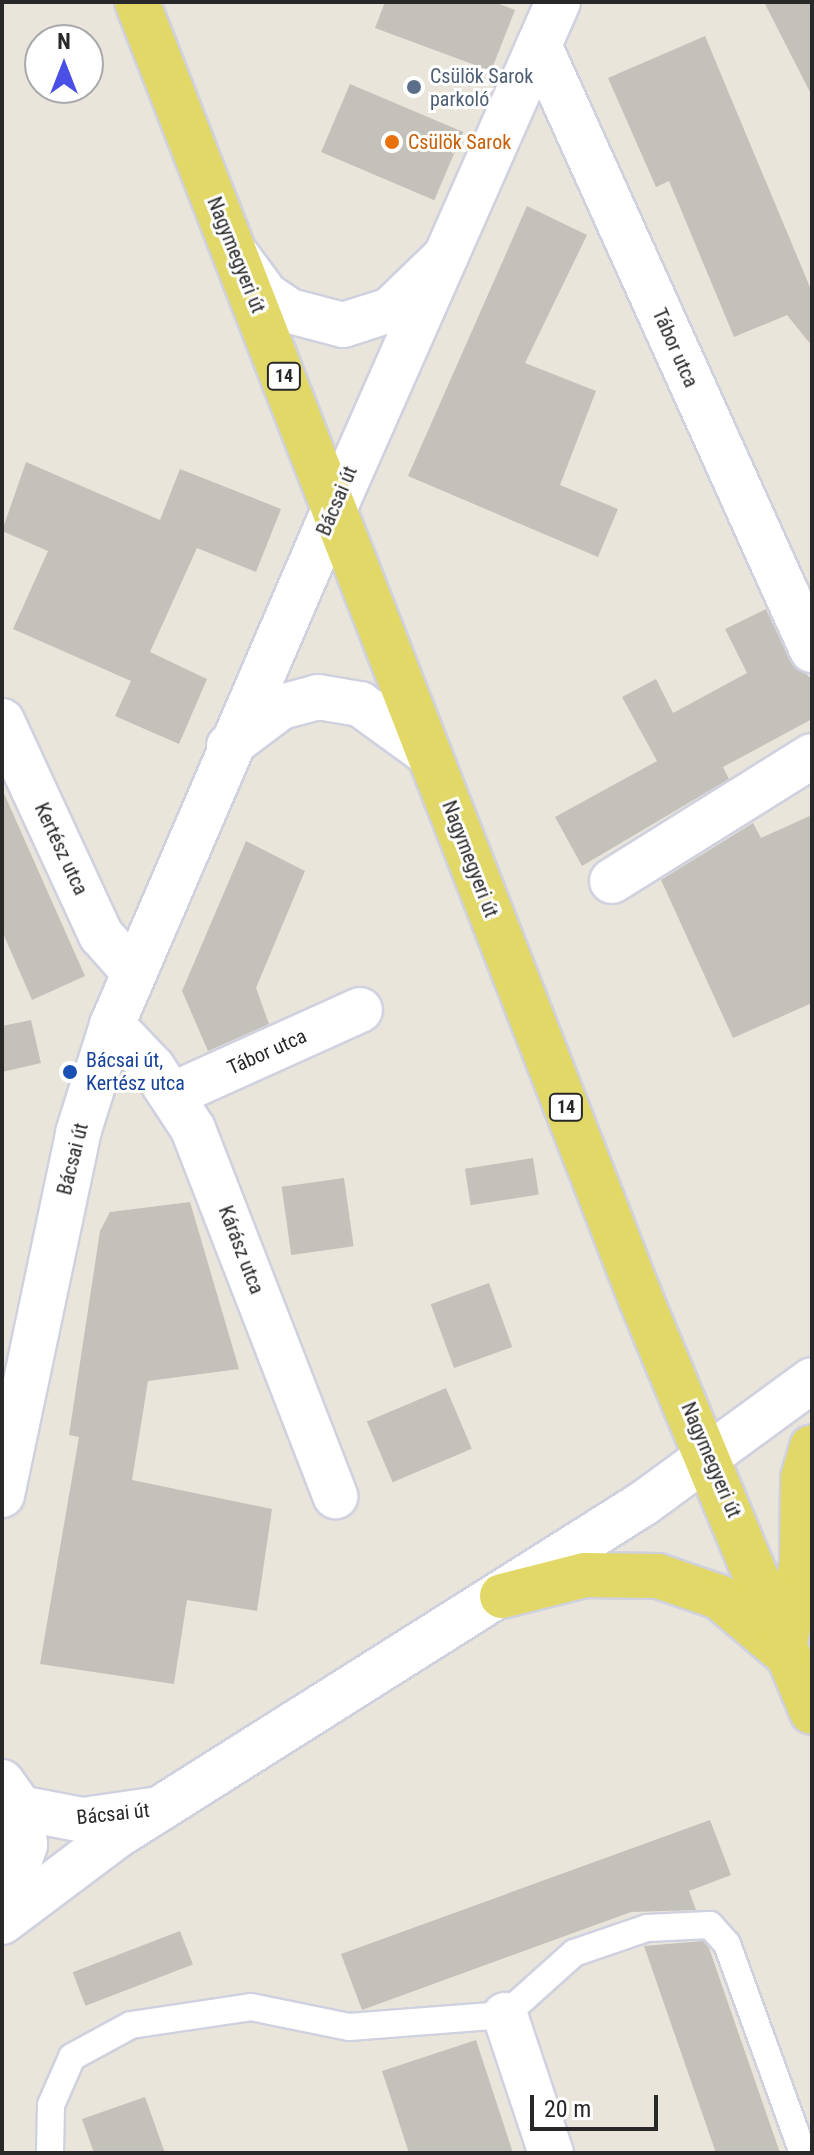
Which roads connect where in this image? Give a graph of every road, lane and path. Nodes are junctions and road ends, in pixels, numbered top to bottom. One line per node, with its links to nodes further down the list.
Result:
1 (137, 2): 4 (main road, Nagymegyeri út / 14)
2 (558, 2): 3 (street, Bácsai út)
3 (539, 45): 5 (street, Bácsai út); 7 (street, Tábor utca)
4 (232, 248): 5 (street, Bácsai út); 6 (main road, Nagymegyeri út / 14)
5 (447, 254): 6 (street, Bácsai út)
6 (336, 505): 9 (street, Bácsai út); 10 (main road, Nagymegyeri út / 14)
7 (812, 650)
8 (2, 721): 13 (street, Kertész utca)
9 (227, 748): 10 (street, Bácsai út); 13 (street, Bácsai út)
10 (429, 754): 19 (main road, Nagymegyeri út / 14)
11 (812, 756): 12 (street)
12 (612, 881)
13 (132, 970): 15 (street, Bácsai út)
14 (360, 1010): 16 (street, Tábor utca)
15 (112, 1025): 16 (street, Kárász utca); 20 (street, Bácsai út)
16 (174, 1094): 21 (street, Kárász utca)
17 (812, 1380): 19 (street)
18 (812, 1447): 23 (main road)
19 (711, 1457): 22 (street); 23 (main road, Nagymegyeri út / 14)
20 (2, 1495)
21 (335, 1496)
22 (502, 1596): 24 (main road); 26 (street)
23 (785, 1642): 24 (main road, Nagymegyeri út / 14)
24 (806, 1698)
25 (11, 1795): 26 (street, Bácsai út); 27 (street, Bácsai út)
26 (159, 1809): 28 (street)
27 (2, 1911)
28 (2, 1922)
29 (505, 2015): 30 (lane); 31 (street); 32 (lane)
30 (50, 2153)
31 (551, 2153)
32 (803, 2153)

